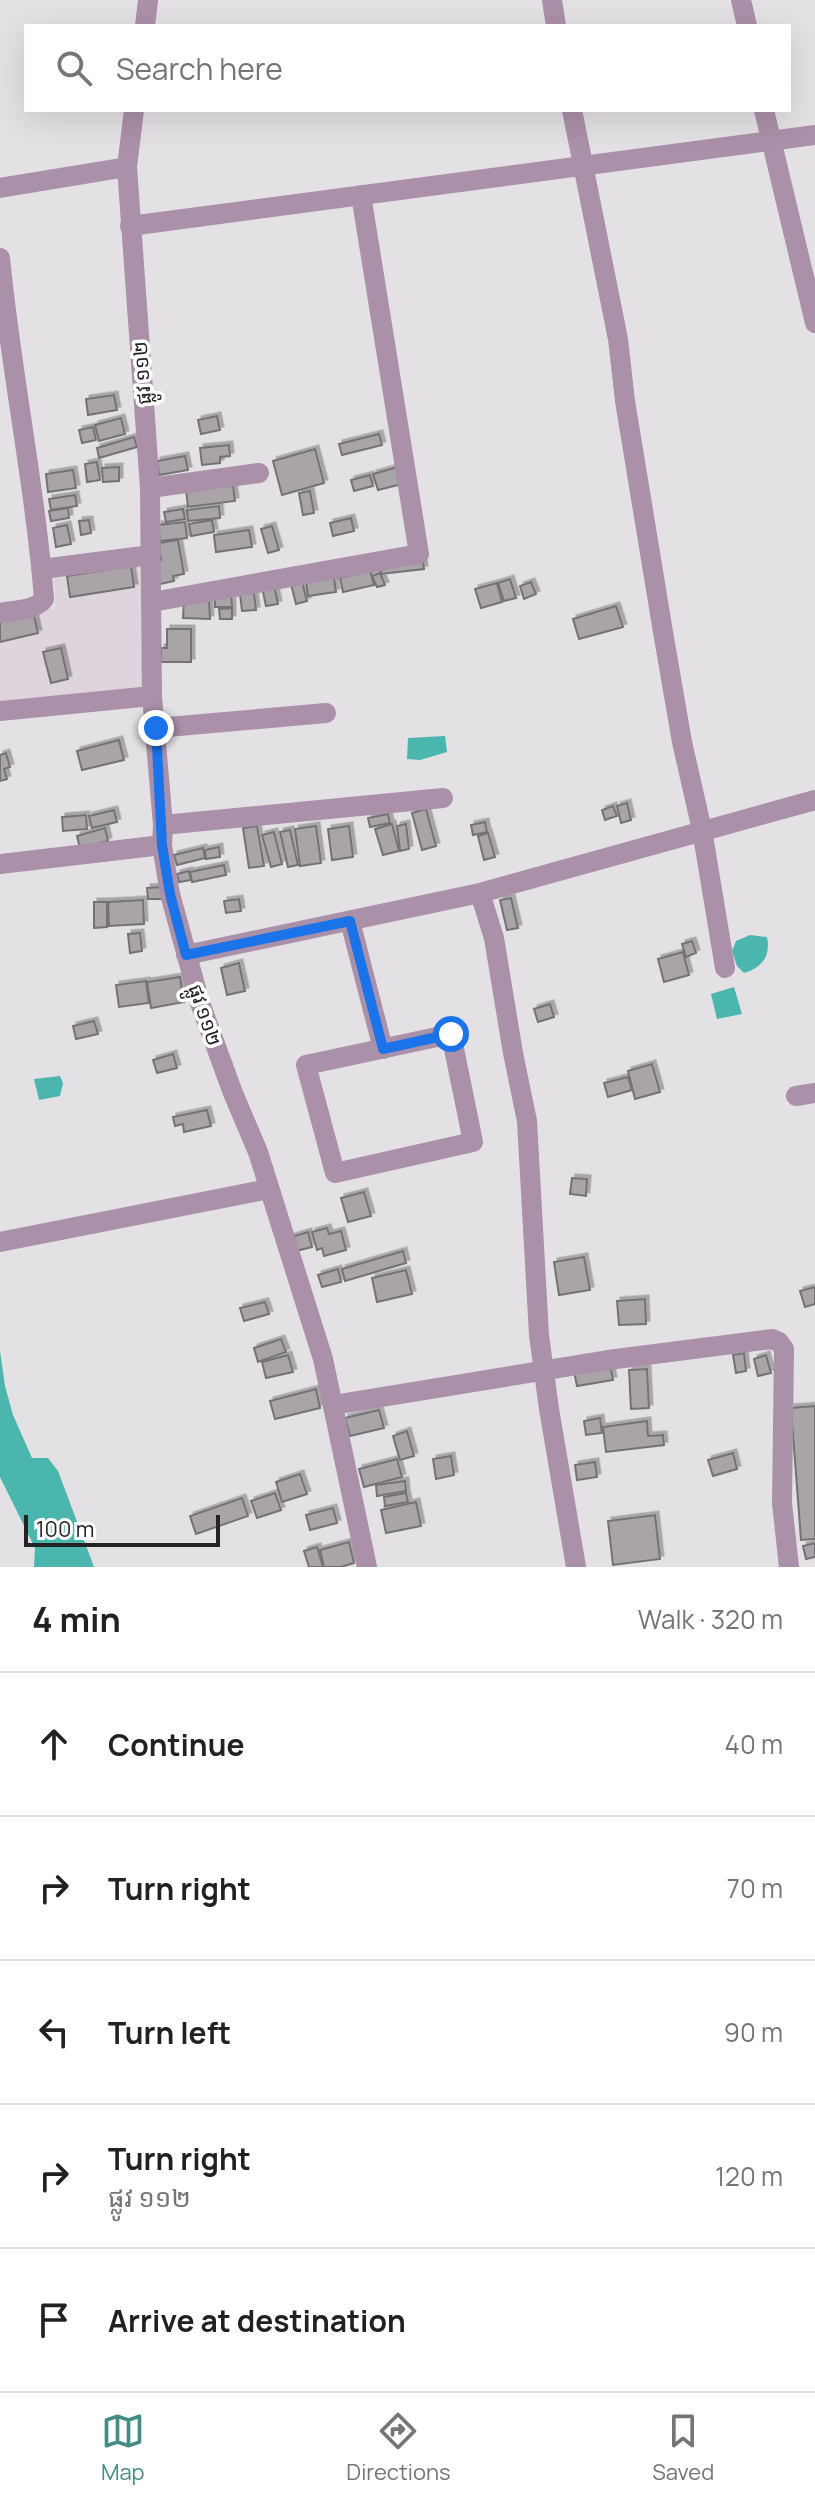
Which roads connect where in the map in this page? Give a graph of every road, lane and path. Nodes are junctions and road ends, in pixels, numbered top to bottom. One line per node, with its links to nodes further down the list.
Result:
1 (148, 0): 4 (street)
2 (552, 0): 5 (street)
3 (741, 0): 6 (street)
4 (145, 24)
5 (556, 24)
6 (747, 24)
7 (134, 112): 13 (street, ផ្លូវ ១១២)
8 (572, 112): 12 (street)
9 (765, 112): 11 (street)
10 (815, 135): 11 (street)
11 (772, 141): 12 (street); 18 (street)
12 (583, 166): 15 (street); 32 (street)
13 (127, 167): 14 (street); 16 (street, ផ្លូវ ១១២)
14 (0, 188)
15 (361, 195): 16 (street); 24 (street)
16 (130, 226): 21 (street, ផ្លូវ ១១២)
17 (0, 258): 19 (street)
18 (815, 323)
19 (3, 325): 23 (street)
20 (259, 473): 21 (street)
21 (150, 488): 22 (street, ផ្លូវ ១១២)
22 (151, 555): 23 (street); 24 (street, ផ្លូវ ១១២)
23 (42, 569): 25 (street)
24 (152, 602): 26 (street, ផ្លូវ ១១២)
25 (0, 613)
26 (152, 696): 27 (street); 29 (street, ផ្លូវ ១១២)
27 (0, 711)
28 (326, 713): 29 (street)
29 (156, 728): 33 (street, ផ្លូវ ១១២)
30 (443, 798): 33 (street)
31 (815, 800): 32 (street)
32 (702, 830): 35 (street); 38 (street)
33 (162, 835): 34 (street); 37 (street, ផ្លូវ ១១២)
34 (0, 864)
35 (480, 893): 36 (street); 42 (street)
36 (350, 921): 37 (street); 39 (street)
37 (186, 955): 40 (street, ផ្លូវ ១១២)
38 (725, 968)
39 (383, 1049): 39 (street)
40 (269, 1189): 41 (street); 43 (street, ផ្លូវ ១១២)
41 (0, 1242)
42 (544, 1371): 43 (street); 45 (street); 46 (street)
43 (333, 1405): 44 (street, ផ្លូវ ១១២)
44 (367, 1567)
45 (576, 1567)
46 (789, 1567)

